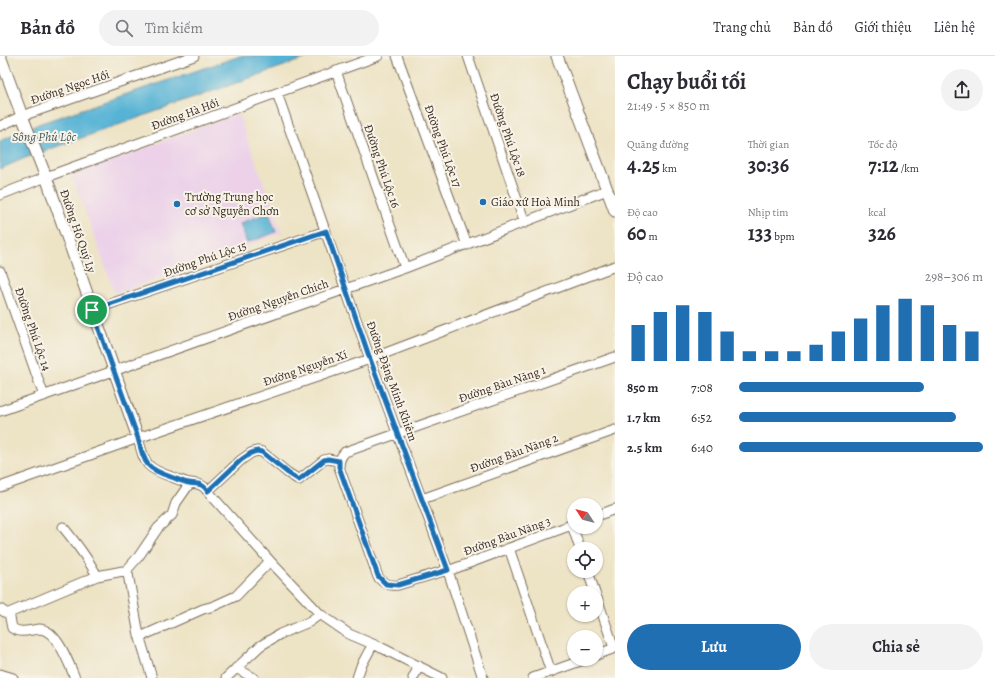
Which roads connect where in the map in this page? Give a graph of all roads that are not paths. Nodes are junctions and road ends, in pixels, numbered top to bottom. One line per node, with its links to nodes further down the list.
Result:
1 (0, 56): 9 (street, Đường Hồ Quý Ly)
2 (194, 56): 9 (street, Đường Ngọc Hồi)
3 (378, 56): 7 (street, Đường Hà Hồi)
4 (397, 56): 17 (street, Đường Phú Lộc 17)
5 (468, 56): 15 (street, Đường Phú Lộc 18)
6 (557, 56): 12 (street)
7 (336, 71): 8 (street, Đường Hà Hồi); 19 (street, Đường Phú Lộc 16)
8 (277, 93): 11 (street, Đường Hà Hồi); 16 (street, Đường Đặng Minh Khiêm)
9 (23, 121): 10 (street, Đường Ngọc Hồi); 11 (street, Đường Hồ Quý Ly)
10 (0, 126)
11 (46, 177): 13 (street, Đường Hà Hồi); 22 (street, Đường Hồ Quý Ly)
12 (607, 190): 14 (street); 15 (street, Đường Nguyễn Chích)
13 (0, 195)
14 (615, 211)
15 (525, 223): 17 (street, Đường Nguyễn Chích)
16 (326, 231): 21 (street, Đường Đặng Minh Khiêm); 22 (street, Đường Phú Lộc 15)
17 (467, 245): 19 (street, Đường Nguyễn Chích)
18 (615, 266): 24 (street, Đường Nguyễn Xí)
19 (405, 268): 21 (street, Đường Nguyễn Chích)
20 (0, 271): 26 (street, Đường Phú Lộc 14)
21 (346, 289): 24 (street, Đường Đặng Minh Khiêm); 25 (street, Đường Nguyễn Chích)
22 (92, 310): 25 (street, Đường Hồ Quý Ly)
23 (615, 357): 29 (street, Đường Bàu Năng 1)
24 (370, 359): 29 (street, Đường Đặng Minh Khiêm); 30 (street, Đường Nguyễn Xí)
25 (114, 371): 26 (street, Đường Nguyễn Chích); 30 (street, Đường Hồ Quý Ly)
26 (44, 396): 27 (street, Đường Nguyễn Chích)
27 (0, 412)
28 (615, 430): 35 (street, Đường Bàu Năng 2)
29 (398, 433): 31 (street, Đường Bàu Năng 1); 35 (street, Đường Đặng Minh Khiêm)
30 (138, 438): 32 (street); 33 (street, Đường Nguyễn Xí)
31 (339, 461): 34 (street); 42 (street, Đường Bàu Năng 3)
32 (190, 483): 34 (street); 43 (street)
33 (0, 487)
34 (208, 491): 41 (street)
35 (422, 499): 42 (street, Đường Đặng Minh Khiêm)
36 (615, 509): 37 (street)
37 (603, 513)
38 (63, 527): 44 (street)
39 (567, 527): 40 (street, Đường Bàu Năng 3)
40 (508, 548): 42 (street, Đường Bàu Năng 3); 56 (street)
41 (270, 561): 47 (street); 49 (street)
42 (448, 570): 66 (street, Đường Đặng Minh Khiêm)
43 (126, 572): 44 (street); 49 (street)
44 (97, 576): 46 (street)
45 (0, 609): 46 (street)
46 (9, 613): 59 (street)
47 (320, 614): 50 (street); 55 (street)
48 (603, 614): 51 (street)
49 (140, 636): 60 (street)
50 (373, 644): 53 (street); 63 (street)
51 (615, 648): 52 (street)
52 (603, 652)
53 (419, 666): 64 (street); 65 (street)
54 (567, 666): 56 (street)
55 (236, 668): 61 (street); 62 (street)
56 (551, 672): 67 (street)
57 (0, 674): 58 (street)
58 (13, 678)
59 (75, 678)
60 (152, 678)
61 (226, 678)
62 (254, 678)
63 (357, 678)
64 (413, 678)
65 (442, 678)
66 (483, 678)
67 (534, 678)

